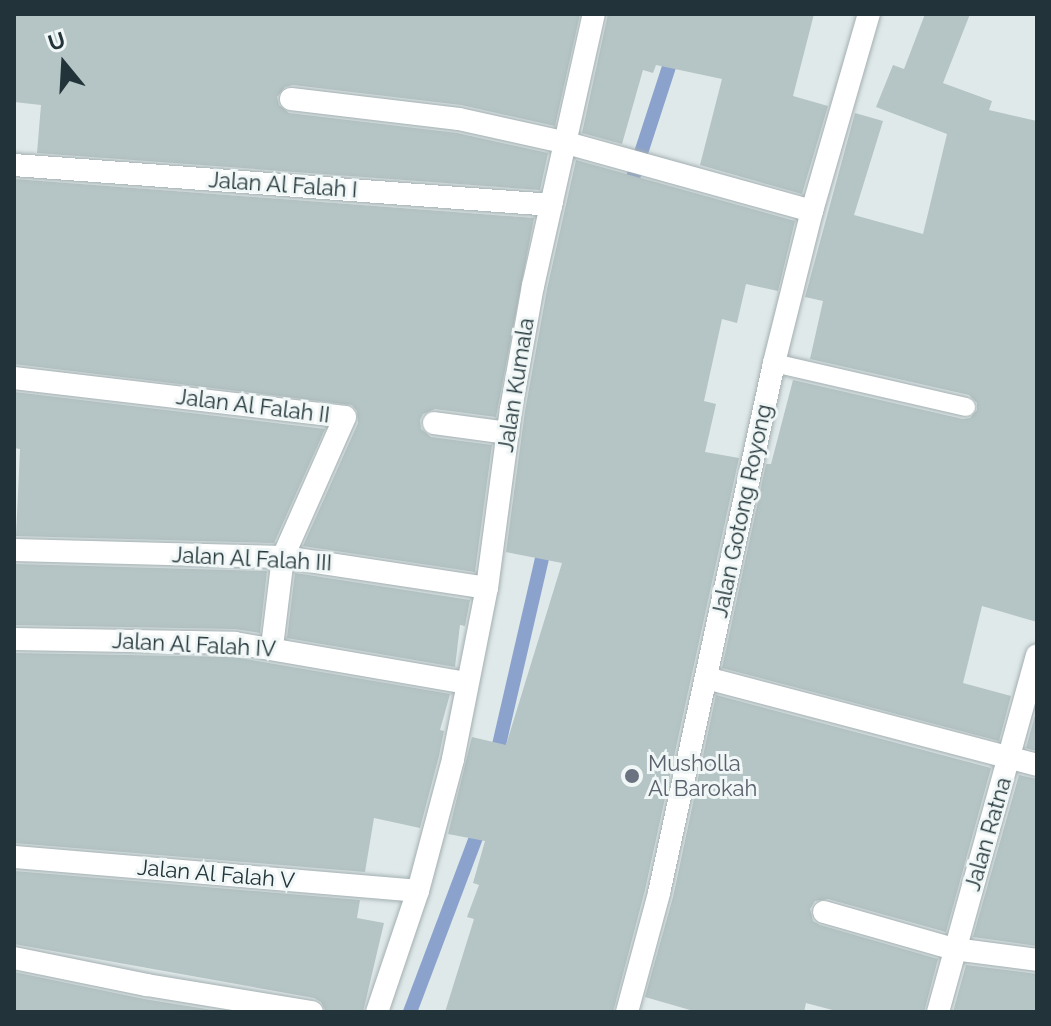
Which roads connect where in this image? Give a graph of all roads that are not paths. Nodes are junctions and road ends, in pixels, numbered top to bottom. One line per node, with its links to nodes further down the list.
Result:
1 (594, 14): 4 (street, Jalan Kumala)
2 (869, 14): 7 (street, Jalan Gotong Royong)
3 (291, 99): 4 (street)
4 (567, 143): 6 (street, Jalan Kumala); 7 (street)
5 (14, 165): 6 (street, Jalan Al Falah I)
6 (552, 205): 12 (street, Jalan Kumala)
7 (812, 211): 8 (street, Jalan Gotong Royong)
8 (774, 363): 10 (lane); 19 (street, Jalan Gotong Royong)
9 (14, 378): 14 (street, Jalan Al Falah II)
10 (966, 407)
11 (434, 423): 12 (street)
12 (508, 433): 15 (street, Jalan Kumala)
13 (14, 550): 14 (street, Jalan Al Falah III)
14 (283, 557): 15 (street, Jalan Al Falah III); 17 (street, Jalan Al Falah II)
15 (487, 588): 20 (street, Jalan Kumala)
16 (14, 639): 17 (street, Jalan Al Falah IV)
17 (272, 647): 20 (street, Jalan Al Falah IV)
18 (1037, 656): 21 (street, Jalan Ratna)
19 (706, 678): 21 (street); 31 (street, Jalan Gotong Royong)
20 (467, 683): 24 (street, Jalan Kumala)
21 (1009, 761): 22 (street); 26 (street, Jalan Ratna)
22 (1037, 765)
23 (14, 857): 24 (street, Jalan Al Falah V)
24 (418, 891): 30 (street, Jalan Kumala)
25 (824, 912): 26 (street)
26 (954, 949): 28 (street); 32 (street, Jalan Ratna)
27 (14, 958): 29 (street)
28 (1037, 960)
29 (312, 1012)
30 (377, 1012)
31 (627, 1012)
32 (938, 1012)

